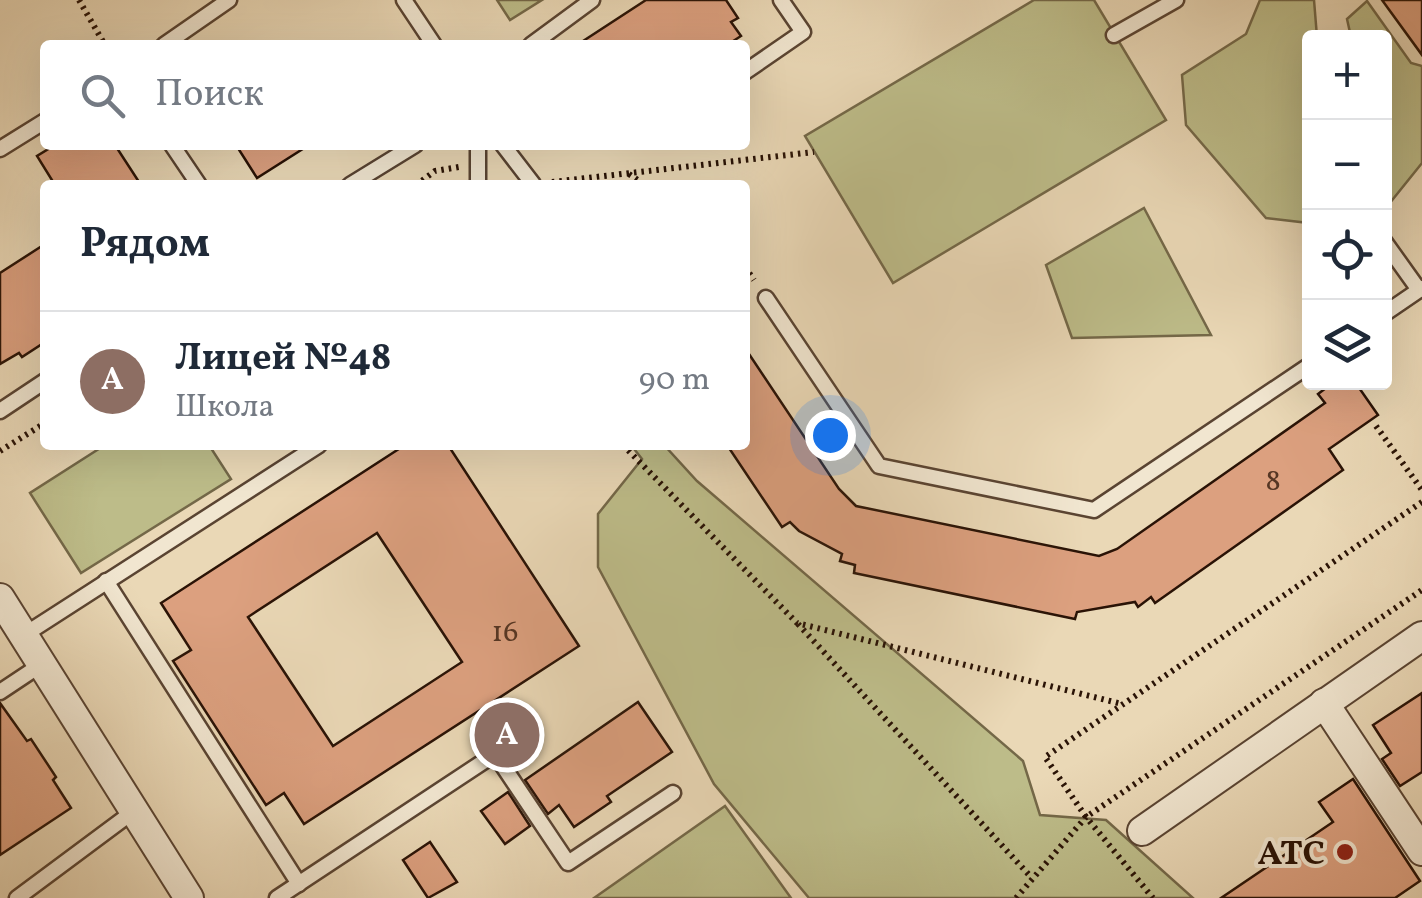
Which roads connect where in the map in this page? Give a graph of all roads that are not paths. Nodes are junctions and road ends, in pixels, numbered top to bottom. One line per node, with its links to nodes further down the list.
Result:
1 (229, 0): 7 (lane)
2 (404, 0): 8 (lane)
3 (592, 0): 9 (lane)
4 (781, 0): 10 (lane)
5 (1176, 0): 6 (lane)
6 (1114, 35)
7 (171, 40)
8 (431, 40)
9 (538, 40)
10 (750, 69)
11 (40, 124): 12 (lane)
12 (0, 149)
13 (175, 150): 17 (lane)
14 (407, 150): 18 (lane)
15 (479, 150): 19 (lane)
16 (507, 150): 20 (lane)
17 (196, 180)
18 (358, 180)
19 (478, 180)
20 (529, 180)
21 (1392, 252): 22 (lane)
22 (1421, 289): 24 (lane)
23 (766, 298): 25 (lane)
24 (1392, 309)
25 (1302, 370)
26 (40, 384): 27 (lane)
27 (0, 410)
28 (311, 450): 29 (lane)
29 (106, 582): 31 (lane); 40 (lane)
30 (0, 598): 31 (street)
31 (24, 635): 33 (street)
32 (1422, 636): 35 (street)
33 (42, 663): 34 (lane); 37 (street)
34 (0, 692)
35 (1324, 703): 38 (street); 39 (street)
36 (673, 794): 40 (lane)
37 (134, 810): 41 (lane); 42 (street)
38 (1142, 832)
39 (1422, 851)
40 (299, 884): 43 (lane)
41 (17, 898)
42 (189, 898)
43 (277, 898)

